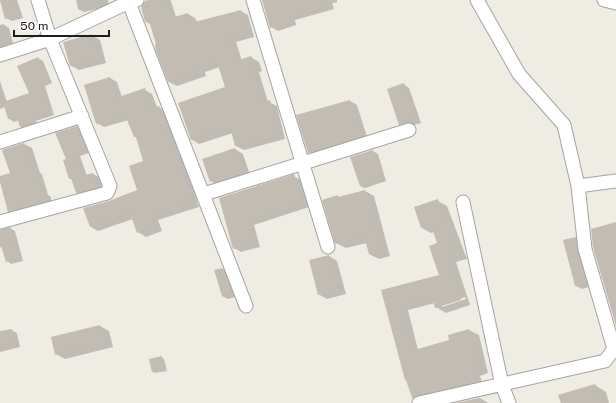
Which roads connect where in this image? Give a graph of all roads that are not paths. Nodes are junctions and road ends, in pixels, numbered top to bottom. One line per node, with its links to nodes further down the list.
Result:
1 (38, 0): 7 (street)
2 (253, 0): 12 (street)
3 (476, 0): 14 (street)
4 (604, 0): 6 (street)
5 (131, 1): 7 (street); 15 (street)
6 (616, 3)
7 (50, 39): 8 (street); 9 (street)
8 (0, 56)
9 (82, 116): 11 (street); 17 (street)
10 (409, 130): 12 (street)
11 (0, 142)
12 (302, 164): 15 (street); 18 (street)
13 (616, 181): 14 (street)
14 (578, 186): 20 (street)
15 (204, 194): 19 (street)
16 (464, 202): 20 (street)
17 (0, 222)
18 (328, 247)
19 (246, 306)
20 (502, 385): 21 (street); 22 (street)
21 (419, 403)
22 (509, 403)

